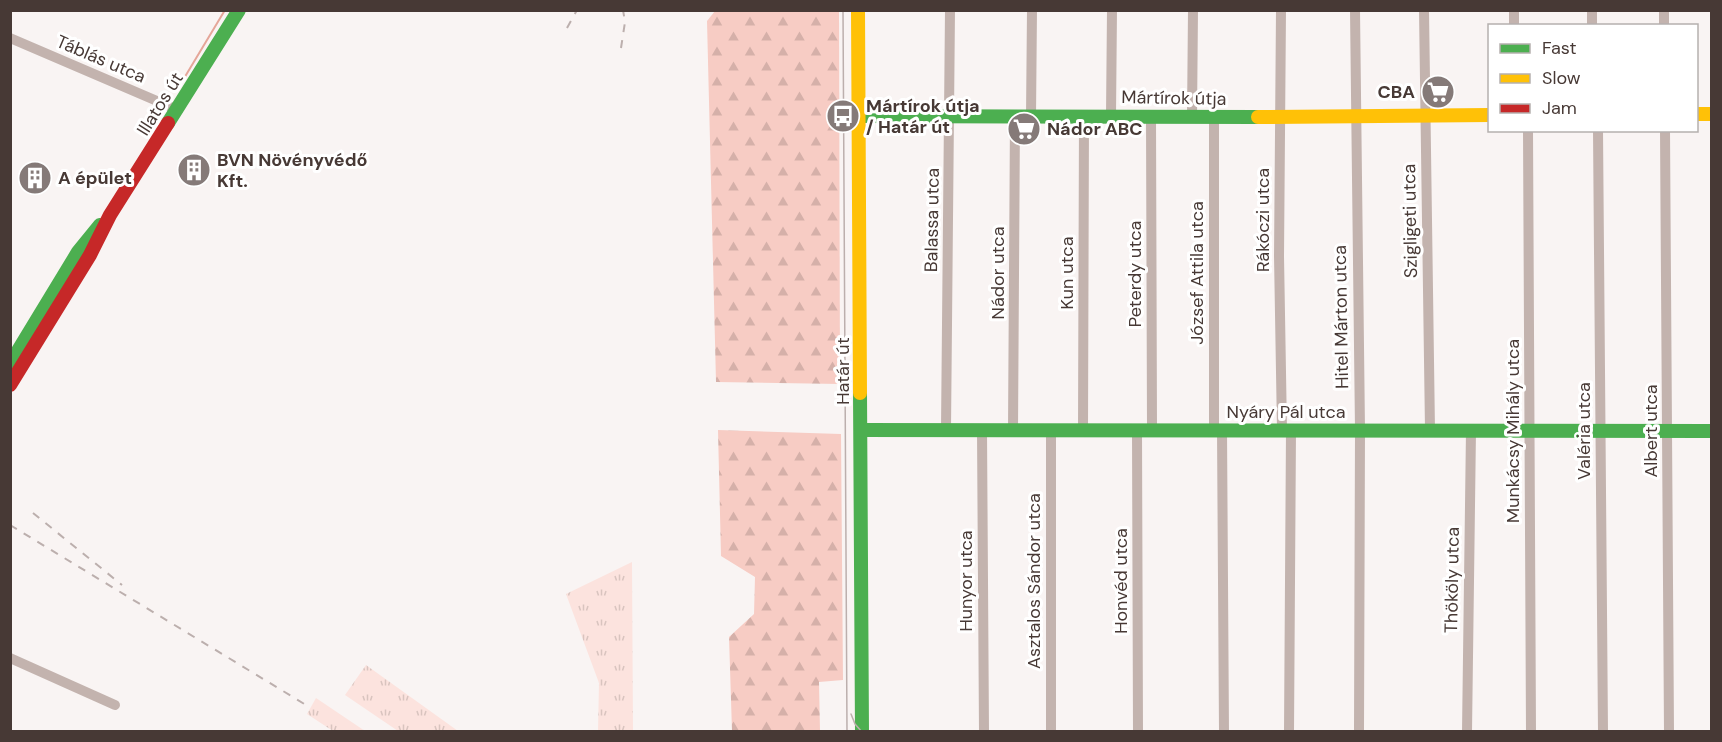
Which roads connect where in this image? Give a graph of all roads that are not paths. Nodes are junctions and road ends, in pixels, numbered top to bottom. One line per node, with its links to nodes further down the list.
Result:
1 (239, 10): 11 (street, Illatos út)
2 (858, 10): 15 (street, Határ út)
3 (950, 10): 16 (street, Balassa utca)
4 (1032, 10): 18 (street)
5 (1112, 10): 20 (street)
6 (1193, 10): 22 (street)
7 (1281, 10): 24 (street, Rákóczi utca)
8 (1355, 10): 12 (street, Hitel Márton utca)
9 (1424, 10): 13 (street, Szigligeti utca)
10 (10, 38): 11 (street, Táblás utca)
11 (178, 110): 28 (street, Illatos út)
12 (1355, 115): 13 (street, Mártírok útja); 24 (street, Mártírok útja); 40 (street, Hitel Márton utca)
13 (1425, 115): 14 (street, Mártírok útja); 41 (street, Szigligeti utca)
14 (1488, 115)
15 (859, 116): 16 (street, Mártírok útja); 32 (street, Határ út)
16 (950, 116): 17 (street, Mártírok útja); 31 (street, Balassa utca)
17 (1015, 116): 18 (street, Mártírok útja); 33 (street, Nádor utca)
18 (1031, 116): 19 (street, Mártírok útja)
19 (1084, 116): 20 (street, Mártírok útja); 35 (street, Kun utca)
20 (1111, 116): 21 (street, Mártírok útja)
21 (1151, 117): 22 (street, Mártírok útja); 37 (street, Peterdy utca)
22 (1192, 117): 23 (street, Mártírok útja)
23 (1214, 117): 24 (street, Mártírok útja); 38 (street, József Attila utca)
24 (1280, 117): 39 (street, Rákóczi utca)
25 (1528, 132): 43 (street, Munkácsy Mihály utca)
26 (1598, 132): 44 (street, Valéria utca)
27 (1665, 132): 45 (street, Albert utca)
28 (110, 215): 29 (street, Illatos út); 30 (street, Illatos út)
29 (10, 364)
30 (10, 386)
31 (946, 429): 32 (street, Nyáry Pál utca); 47 (street, Nyáry Pál utca)
32 (861, 430): 50 (street, Határ út)
33 (1014, 430): 34 (street, Nyáry Pál utca); 47 (street, Nyáry Pál utca)
34 (1051, 430): 35 (street, Nyáry Pál utca); 52 (street, Asztalos Sándor utca)
35 (1083, 430): 36 (street, Nyáry Pál utca)
36 (1137, 430): 37 (street, Nyáry Pál utca); 53 (street, Honvéd utca)
37 (1152, 430): 38 (street, Nyáry Pál utca)
38 (1218, 430): 39 (street, Nyáry Pál utca); 54 (street, József Attila utca)
39 (1287, 430): 40 (street, Nyáry Pál utca); 55 (street, Rákóczi utca)
40 (1359, 430): 41 (street, Nyáry Pál utca); 56 (street, Hitel Márton utca)
41 (1430, 430): 42 (street, Nyáry Pál utca)
42 (1471, 430): 43 (street, Nyáry Pál utca); 57 (street, Thököly utca)
43 (1530, 430): 44 (street, Nyáry Pál utca); 58 (street, Munkácsy Mihály utca)
44 (1600, 430): 45 (street, Nyáry Pál utca); 59 (street, Valéria utca)
45 (1667, 430): 46 (street, Nyáry Pál utca); 60 (street, Albert utca)
46 (1712, 430)
47 (982, 431): 51 (street, Hunyor utca)
48 (10, 658): 49 (street)
49 (116, 705)
50 (862, 732)
51 (984, 732)
52 (1051, 732)
53 (1138, 732)
54 (1224, 732)
55 (1289, 732)
56 (1359, 732)
57 (1467, 732)
58 (1531, 732)
59 (1603, 732)
60 (1669, 732)

